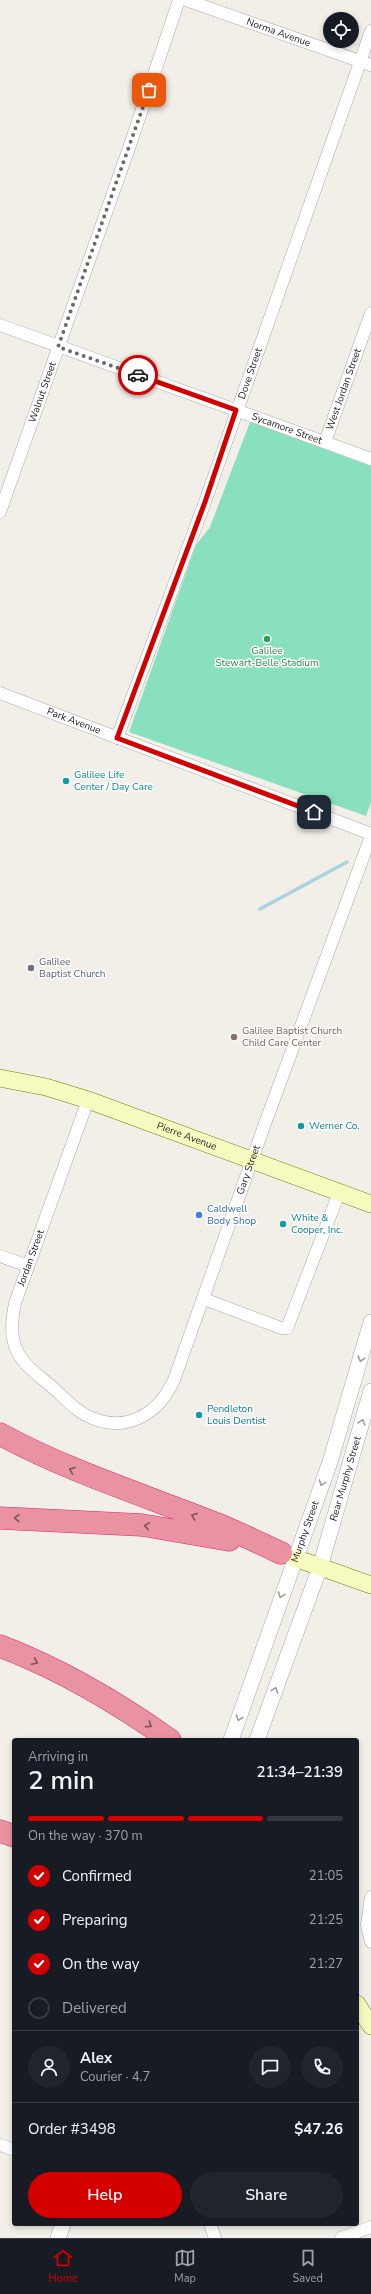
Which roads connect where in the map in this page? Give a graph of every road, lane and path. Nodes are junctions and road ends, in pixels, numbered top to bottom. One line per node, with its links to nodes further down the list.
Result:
1 (179, 0): 7 (street, Walnut Street)
2 (186, 0): 4 (street, Norma Avenue)
3 (371, 31): 4 (street, Dove Street)
4 (366, 63): 8 (street, Dove Street)
5 (371, 313): 9 (street, West Jordan Street)
6 (0, 325): 7 (street, Sycamore Street)
7 (58, 347): 8 (street, Sycamore Street); 11 (street, Walnut Street)
8 (236, 410): 9 (street, Sycamore Street); 13 (street, Dove Street)
9 (325, 442): 10 (street, Sycamore Street)
10 (371, 459)
11 (0, 512)
12 (0, 693): 13 (street, Park Avenue)
13 (117, 738): 14 (street, Park Avenue)
14 (371, 835): 17 (street, Gary Street)
15 (0, 1078): 16 (main road, Pierre Avenue)
16 (88, 1100): 17 (main road, Pierre Avenue); 21 (street, Jordan Street)
17 (252, 1162): 18 (main road, Pierre Avenue); 22 (street, Gary Street)
18 (339, 1193): 19 (main road, Pierre Avenue); 22 (street)
19 (371, 1204)
20 (0, 1256): 21 (street)
21 (28, 1266): 26 (street, Jordan Street)
22 (204, 1299): 26 (street, Gary Street)
23 (371, 1322): 24 (street, Murphy Street, one-way to 24)
24 (353, 1387): 25 (street); 29 (street, Murphy Street, one-way to 29)
25 (371, 1393): 30 (street, Rear Murphy Street, one-way to 25)
26 (67, 1400)
27 (0, 1434): 29 (highway, one-way to 27)
28 (0, 1518): 29 (highway, one-way to 28)
29 (288, 1556): 30 (main road); 34 (street, Murphy Street, one-way to 34)
30 (320, 1567): 31 (main road); 35 (street, one-way to 30)
31 (371, 1585)
32 (0, 1646): 33 (highway, one-way to 33)
33 (167, 1738)
34 (232, 1738)
35 (258, 1738)
36 (0, 1831): 37 (highway)
37 (12, 1835)
38 (371, 1897): 39 (street)
39 (371, 1942)
40 (359, 2007): 42 (main road)
41 (359, 2024): 43 (main road)
42 (371, 2026)
43 (371, 2038)
44 (0, 2145): 45 (street)
45 (12, 2149)
46 (62, 2226): 49 (street)
47 (211, 2226): 50 (street)
48 (371, 2227): 51 (street)
49 (58, 2238)
50 (215, 2238)
51 (341, 2238)

